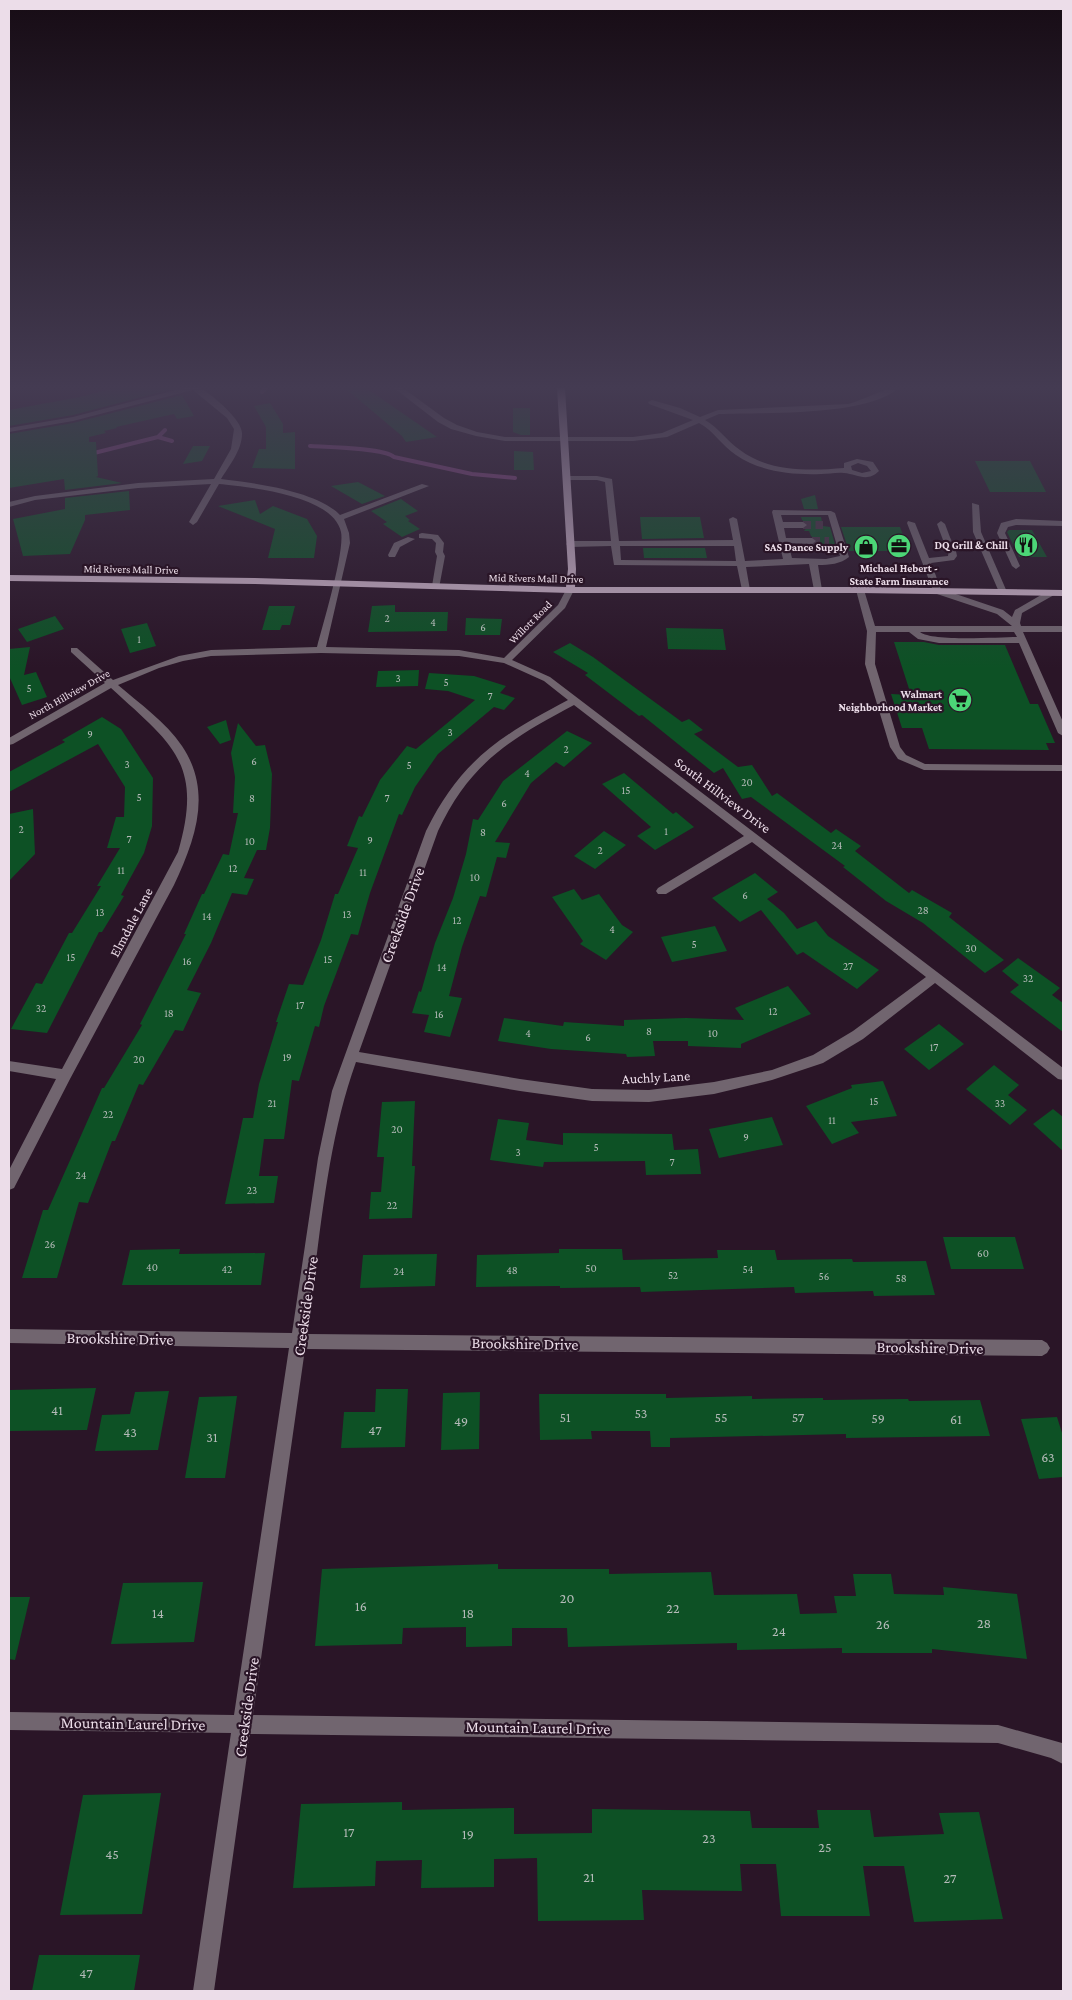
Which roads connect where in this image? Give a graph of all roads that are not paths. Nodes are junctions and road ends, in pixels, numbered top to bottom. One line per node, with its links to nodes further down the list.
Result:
1 (166, 481): 7 (street)
2 (216, 481): 11 (street)
3 (219, 481): 9 (street)
4 (567, 481): 27 (main road, Willott Road)
5 (609, 481): 28 (street)
6 (425, 486): 9 (street)
7 (9, 505)
8 (974, 505): 44 (street)
9 (340, 518): 37 (street)
10 (732, 519): 26 (street)
11 (194, 522)
12 (911, 523): 33 (street)
13 (1063, 523): 35 (street)
14 (941, 524): 22 (street)
15 (779, 525): 16 (street); 18 (street); 21 (street)
16 (803, 525)
17 (823, 525): 18 (street)
18 (835, 525): 25 (street)
19 (422, 536): 38 (street)
20 (411, 539): 30 (street)
21 (783, 540): 23 (street); 31 (street)
22 (947, 540)
23 (812, 541)
24 (829, 541): 25 (street)
25 (840, 541): 32 (street)
26 (737, 543): 28 (street); 34 (street)
27 (570, 544): 28 (street); 39 (main road, Willott Road)
28 (615, 544): 34 (street)
29 (952, 551): 33 (street)
30 (392, 555)
31 (788, 561): 32 (street); 34 (street)
32 (813, 561): 41 (street)
33 (925, 561): 43 (street)
34 (741, 563): 40 (street)
35 (1016, 566)
36 (9, 578): 37 (main road, Mid Rivers Mall Drive)
37 (337, 582): 38 (main road, Mid Rivers Mall Drive); 53 (street)
38 (436, 586): 39 (main road, Mid Rivers Mall Drive)
39 (570, 590): 40 (main road, Mid Rivers Mall Drive); 54 (street, Willott Road)
40 (746, 590): 41 (main road, Mid Rivers Mall Drive)
41 (818, 590): 42 (main road, Mid Rivers Mall Drive)
42 (860, 590): 43 (main road, Mid Rivers Mall Drive); 49 (street)
43 (937, 591): 44 (main road, Mid Rivers Mall Drive); 47 (street)
44 (1003, 592): 45 (main road, Mid Rivers Mall Drive)
45 (1051, 593): 46 (main road, Mid Rivers Mall Drive); 47 (street)
46 (1063, 593)
47 (1016, 626): 48 (street); 50 (street); 51 (street)
48 (1063, 628)
49 (870, 629): 50 (street); 59 (street)
50 (911, 629): 51 (street)
51 (1022, 640): 57 (street)
52 (74, 650): 55 (street, Elmdale Lane)
53 (321, 650): 54 (street, South Hillview Drive); 55 (street, North Hillview Drive)
54 (506, 661): 56 (street, South Hillview Drive)
55 (111, 684): 58 (street, North Hillview Drive); 65 (street, Elmdale Lane)
56 (574, 700): 60 (street, South Hillview Drive); 63 (street, Creekside Drive)
57 (1063, 733)
58 (9, 742)
59 (1063, 768)
60 (753, 836): 61 (street); 62 (street, South Hillview Drive)
61 (662, 891)
62 (936, 976): 63 (street, Auchly Lane); 66 (street, South Hillview Drive)
63 (351, 1056): 69 (street, Creekside Drive)
64 (9, 1066): 65 (street)
65 (65, 1075): 67 (street, Elmdale Lane)
66 (1063, 1075)
67 (9, 1184)
68 (9, 1336): 69 (street, Brookshire Drive)
69 (300, 1341): 70 (street, Brookshire Drive); 72 (street, Creekside Drive)
70 (1042, 1348)
71 (9, 1721): 72 (street, Mountain Laurel Drive)
72 (244, 1724): 73 (street, Mountain Laurel Drive); 74 (street, Creekside Drive)
73 (1063, 1755)
74 (203, 1991)

